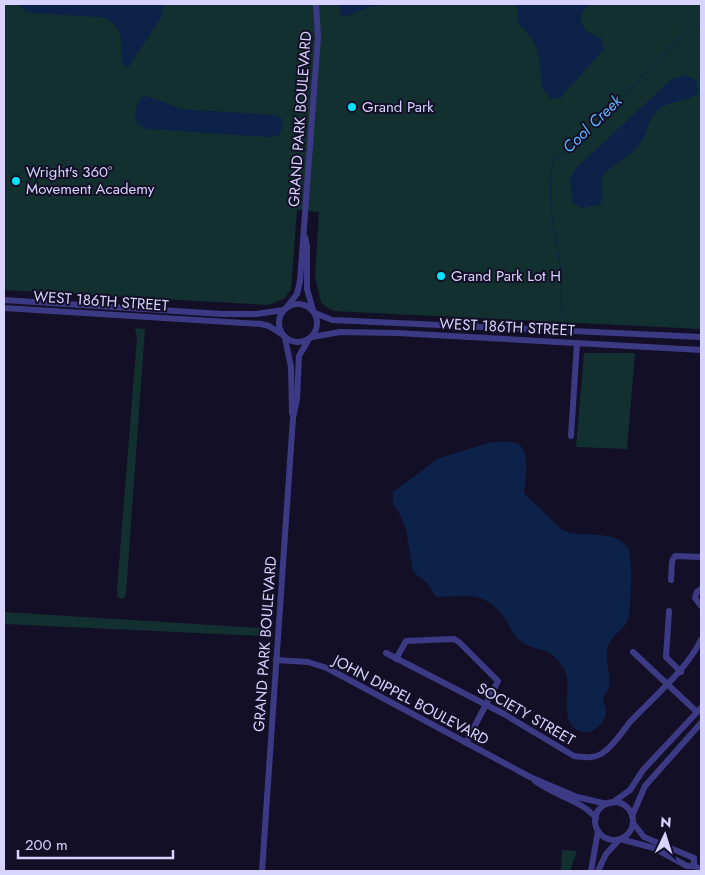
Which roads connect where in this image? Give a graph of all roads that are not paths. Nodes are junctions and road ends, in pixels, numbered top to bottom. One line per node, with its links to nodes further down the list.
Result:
1 (316, 4): 2 (street, GRAND PARK BOULEVARD)
2 (304, 235): 5 (street, GRAND PARK BOULEVARD); 6 (street, GRAND PARK BOULEVARD)
3 (4, 300): 5 (street, WEST 186TH STREET)
4 (4, 308): 8 (street, WEST 186TH STREET)
5 (285, 309): 6 (street); 8 (street)
6 (314, 312): 7 (street, WEST 186TH STREET); 9 (street)
7 (638, 334): 10 (street, WEST 186TH STREET); 12 (street)
8 (284, 336): 9 (street); 14 (street, GRAND PARK BOULEVARD)
9 (311, 338): 11 (street, WEST 186TH STREET); 14 (street, GRAND PARK BOULEVARD)
10 (701, 338)
11 (577, 343): 12 (street, WEST 186TH STREET); 15 (street)
12 (638, 346): 13 (street, WEST 186TH STREET)
13 (701, 350)
14 (293, 418): 25 (street, GRAND PARK BOULEVARD)
15 (571, 436)
16 (701, 557): 17 (street)
17 (671, 580)
18 (701, 589): 19 (street)
19 (701, 606)
20 (669, 610): 26 (street)
21 (701, 640): 26 (street, SOCIETY STREET)
22 (633, 652): 27 (street)
23 (386, 653): 24 (street, SOCIETY STREET)
24 (396, 659): 28 (street, SOCIETY STREET); 28 (street)
25 (276, 660): 31 (street, JOHN DIPPEL BOULEVARD); 40 (street, GRAND PARK BOULEVARD)
26 (681, 672): 27 (street, SOCIETY STREET)
27 (667, 684): 28 (street, SOCIETY STREET); 29 (street)
28 (486, 705): 31 (street)
29 (699, 710): 33 (street)
30 (701, 723): 35 (street)
31 (466, 743): 32 (street, JOHN DIPPEL BOULEVARD)
32 (530, 777): 33 (street, JOHN DIPPEL BOULEVARD); 34 (street, JOHN DIPPEL BOULEVARD)
33 (609, 803): 34 (street); 35 (street)
34 (596, 818): 36 (street)
35 (633, 819): 37 (street); 38 (street)
36 (598, 831): 37 (street); 41 (street)
37 (620, 839): 38 (street); 42 (street)
38 (694, 866): 39 (street)
39 (701, 869)
40 (262, 871)
41 (591, 871)
42 (598, 871)

